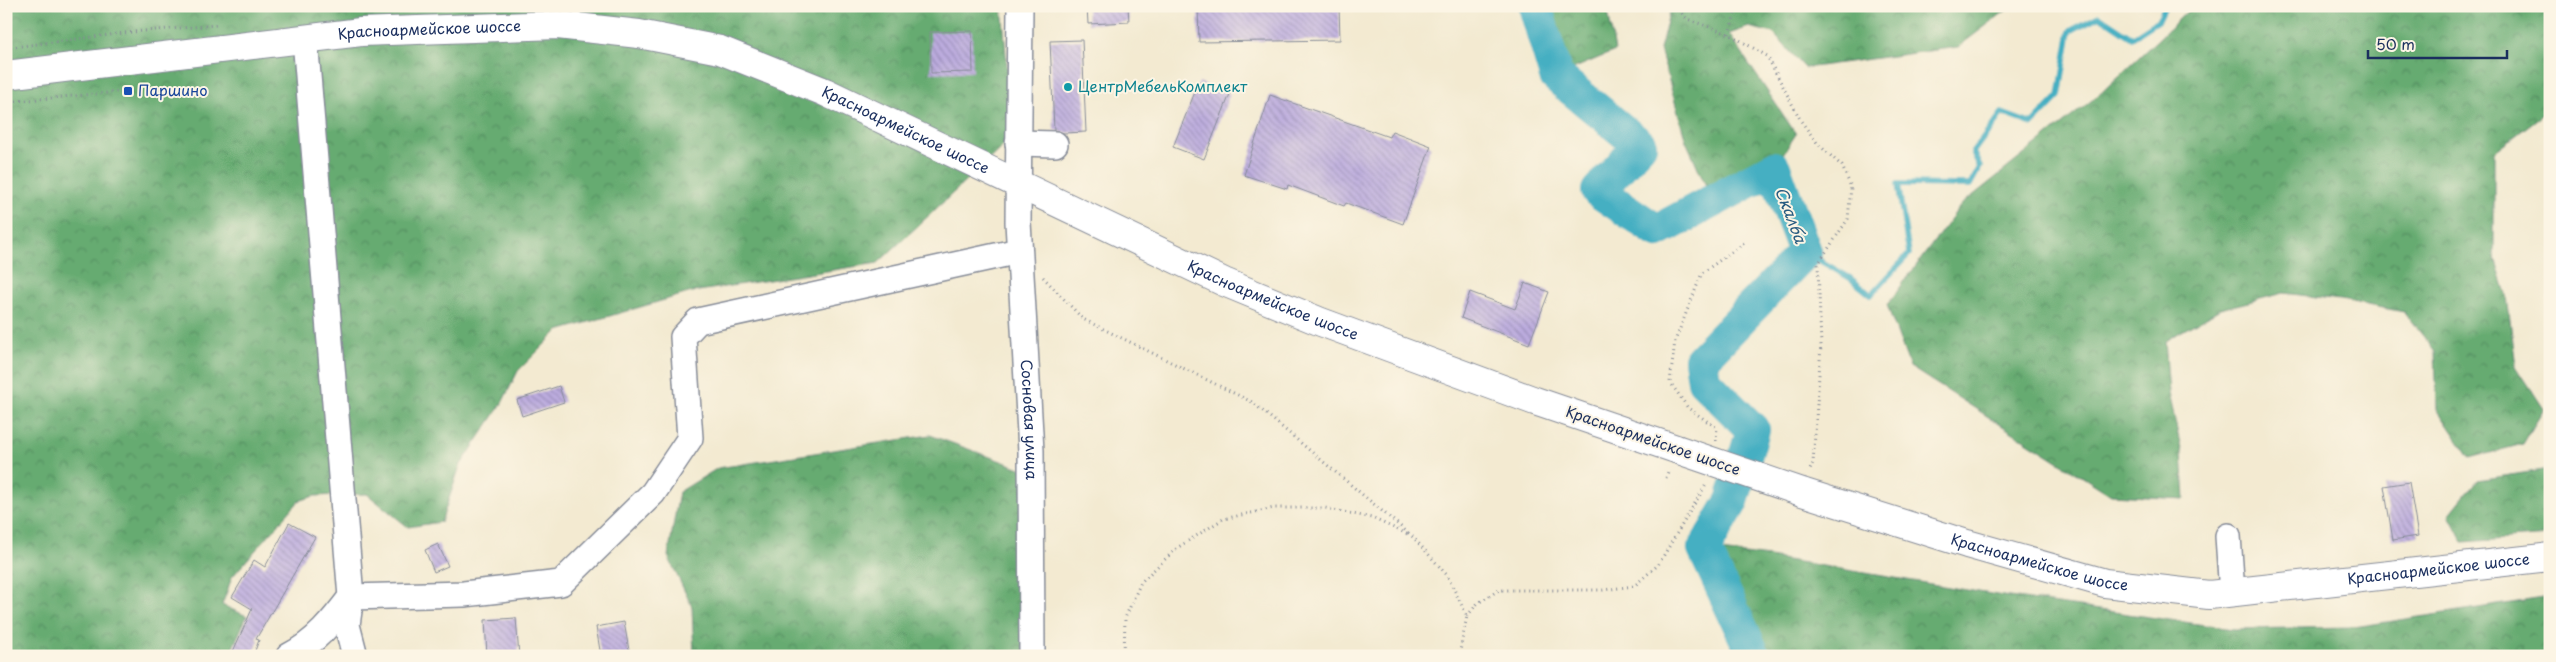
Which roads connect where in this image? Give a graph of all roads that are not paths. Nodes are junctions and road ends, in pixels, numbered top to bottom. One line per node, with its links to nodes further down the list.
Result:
1 (1020, 6): 4 (street, Сосновая улица)
2 (305, 39): 3 (main road, Красноармейское шоссе); 6 (main road, Красноармейское шоссе); 11 (street)
3 (6, 75)
4 (1018, 143): 5 (street); 6 (street, Сосновая улица)
5 (1055, 144)
6 (1018, 184): 7 (street, Сосновая улица); 10 (main road, Красноармейское шоссе, bridge)
7 (1019, 251): 11 (street); 16 (street, Сосновая улица)
8 (2228, 536): 10 (street)
9 (2550, 557): 10 (main road, Красноармейское шоссе)
10 (2232, 593)
11 (351, 597): 12 (street); 13 (street)
12 (347, 625): 14 (street); 15 (street)
13 (299, 653)
14 (342, 656)
15 (355, 656)
16 (1032, 656)

